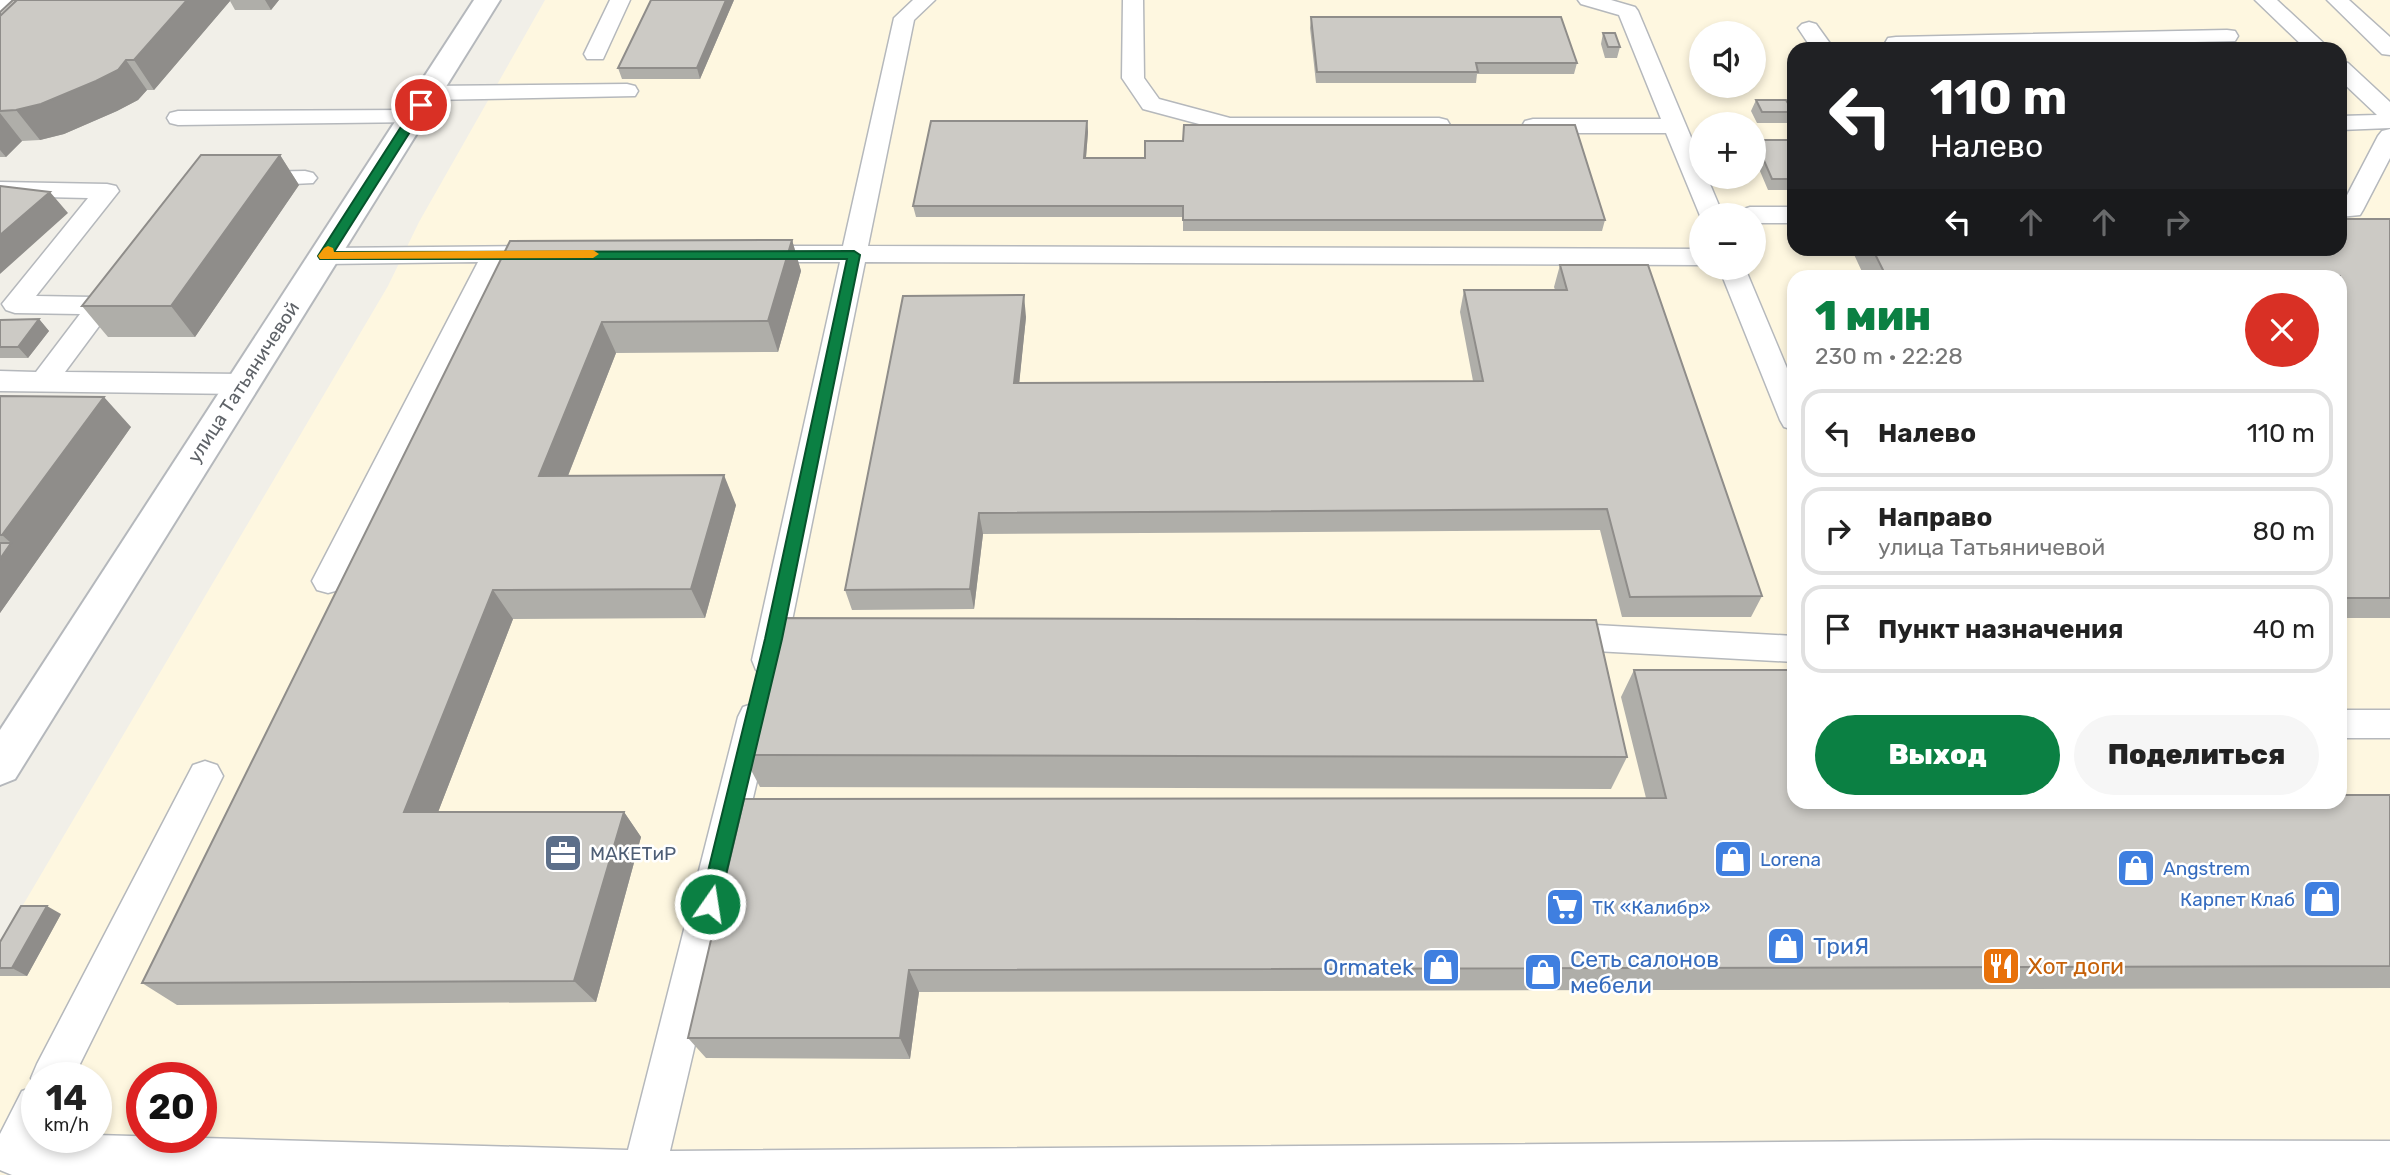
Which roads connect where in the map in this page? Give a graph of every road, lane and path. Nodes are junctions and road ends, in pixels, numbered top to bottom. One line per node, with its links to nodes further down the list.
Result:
1 (11, 0): 9 (lane)
2 (487, 0): 21 (street, улица Татьяничевой)
3 (620, 0): 18 (lane)
4 (925, 0): 40 (lane)
5 (1133, 0): 26 (lane)
6 (1588, 0): 28 (lane)
7 (2265, 0): 16 (lane)
8 (2337, 0): 10 (lane)
9 (0, 11)
10 (2355, 19): 11 (lane); 17 (lane)
11 (2390, 19)
12 (1809, 28): 14 (lane)
13 (2227, 36): 15 (lane)
14 (1818, 42)
15 (1943, 42)
16 (2311, 42)
17 (2390, 49)
18 (595, 54)
19 (2347, 74): 22 (lane)
20 (627, 91): 21 (lane)
21 (421, 105): 23 (lane); 41 (street, улица Татьяничевой)
22 (2390, 114)
23 (178, 118)
24 (2390, 121): 25 (lane)
25 (2347, 123)
26 (1466, 125)
27 (1508, 125): 28 (lane)
28 (1675, 126): 33 (lane)
29 (2390, 136): 34 (lane)
30 (305, 178): 31 (lane)
31 (224, 179)
32 (0, 189): 45 (lane)
33 (1706, 203)
34 (2347, 210)
35 (1766, 215): 36 (lane)
36 (1787, 215)
37 (495, 254): 38 (lane); 41 (lane); 51 (lane)
38 (564, 254)
39 (730, 254): 40 (lane)
40 (854, 255): 42 (lane); 63 (lane)
41 (325, 256): 49 (street, улица Татьяничевой)
42 (1689, 257)
43 (132, 264): 46 (lane)
44 (1737, 280): 50 (lane)
45 (8, 306): 46 (lane)
46 (100, 306): 48 (lane)
47 (0, 381): 48 (lane)
48 (43, 382): 49 (lane)
49 (242, 384): 56 (street, улица Татьяничевой)
50 (1787, 403)
51 (328, 581)
52 (1528, 636): 53 (lane)
53 (1787, 649)
54 (2347, 724): 55 (lane)
55 (2390, 724)
56 (0, 766)
57 (205, 776): 58 (lane)
58 (59, 1062)
59 (21, 1137): 63 (lane)
60 (2390, 1162): 62 (lane)
61 (2042, 1168): 62 (lane); 63 (lane)
62 (2110, 1168)
63 (644, 1172)

